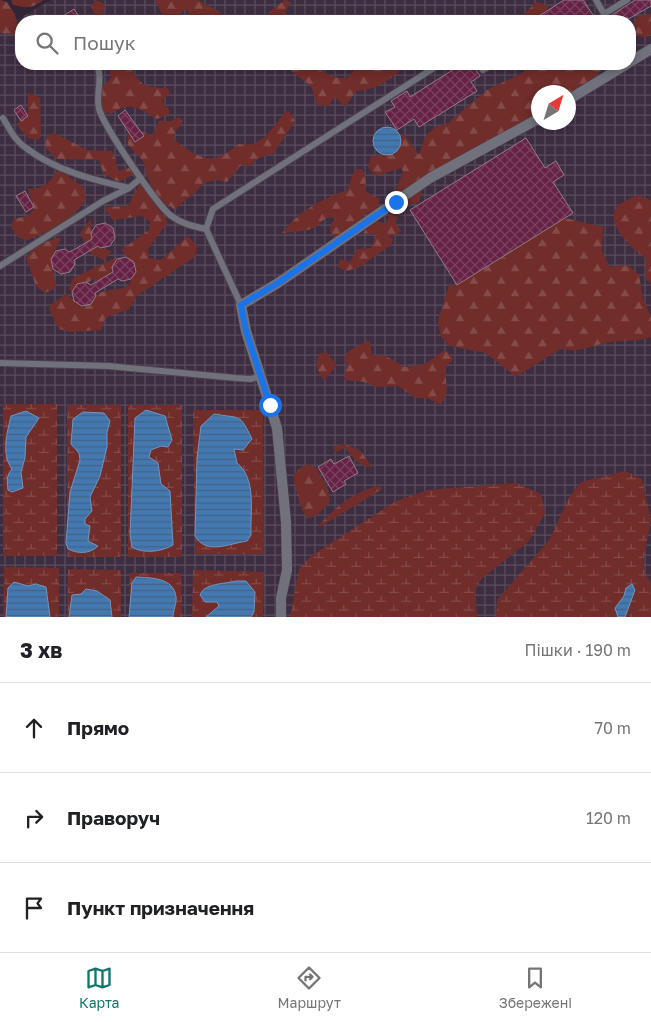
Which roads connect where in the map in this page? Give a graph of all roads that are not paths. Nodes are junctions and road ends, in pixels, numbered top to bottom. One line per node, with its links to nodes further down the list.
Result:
1 (596, 0): 2 (lane)
2 (627, 0)
3 (651, 49): 4 (street)
4 (636, 59)
5 (99, 70): 11 (lane)
6 (431, 70): 13 (lane)
7 (617, 70): 8 (street)
8 (576, 95)
9 (3, 118): 12 (lane)
10 (531, 123): 15 (street)
11 (141, 178): 12 (lane); 13 (lane)
12 (129, 188): 14 (lane)
13 (206, 229): 15 (lane)
14 (0, 266)
15 (241, 305): 17 (street)
16 (0, 363): 17 (lane)
17 (260, 376): 18 (street)
18 (281, 617)

